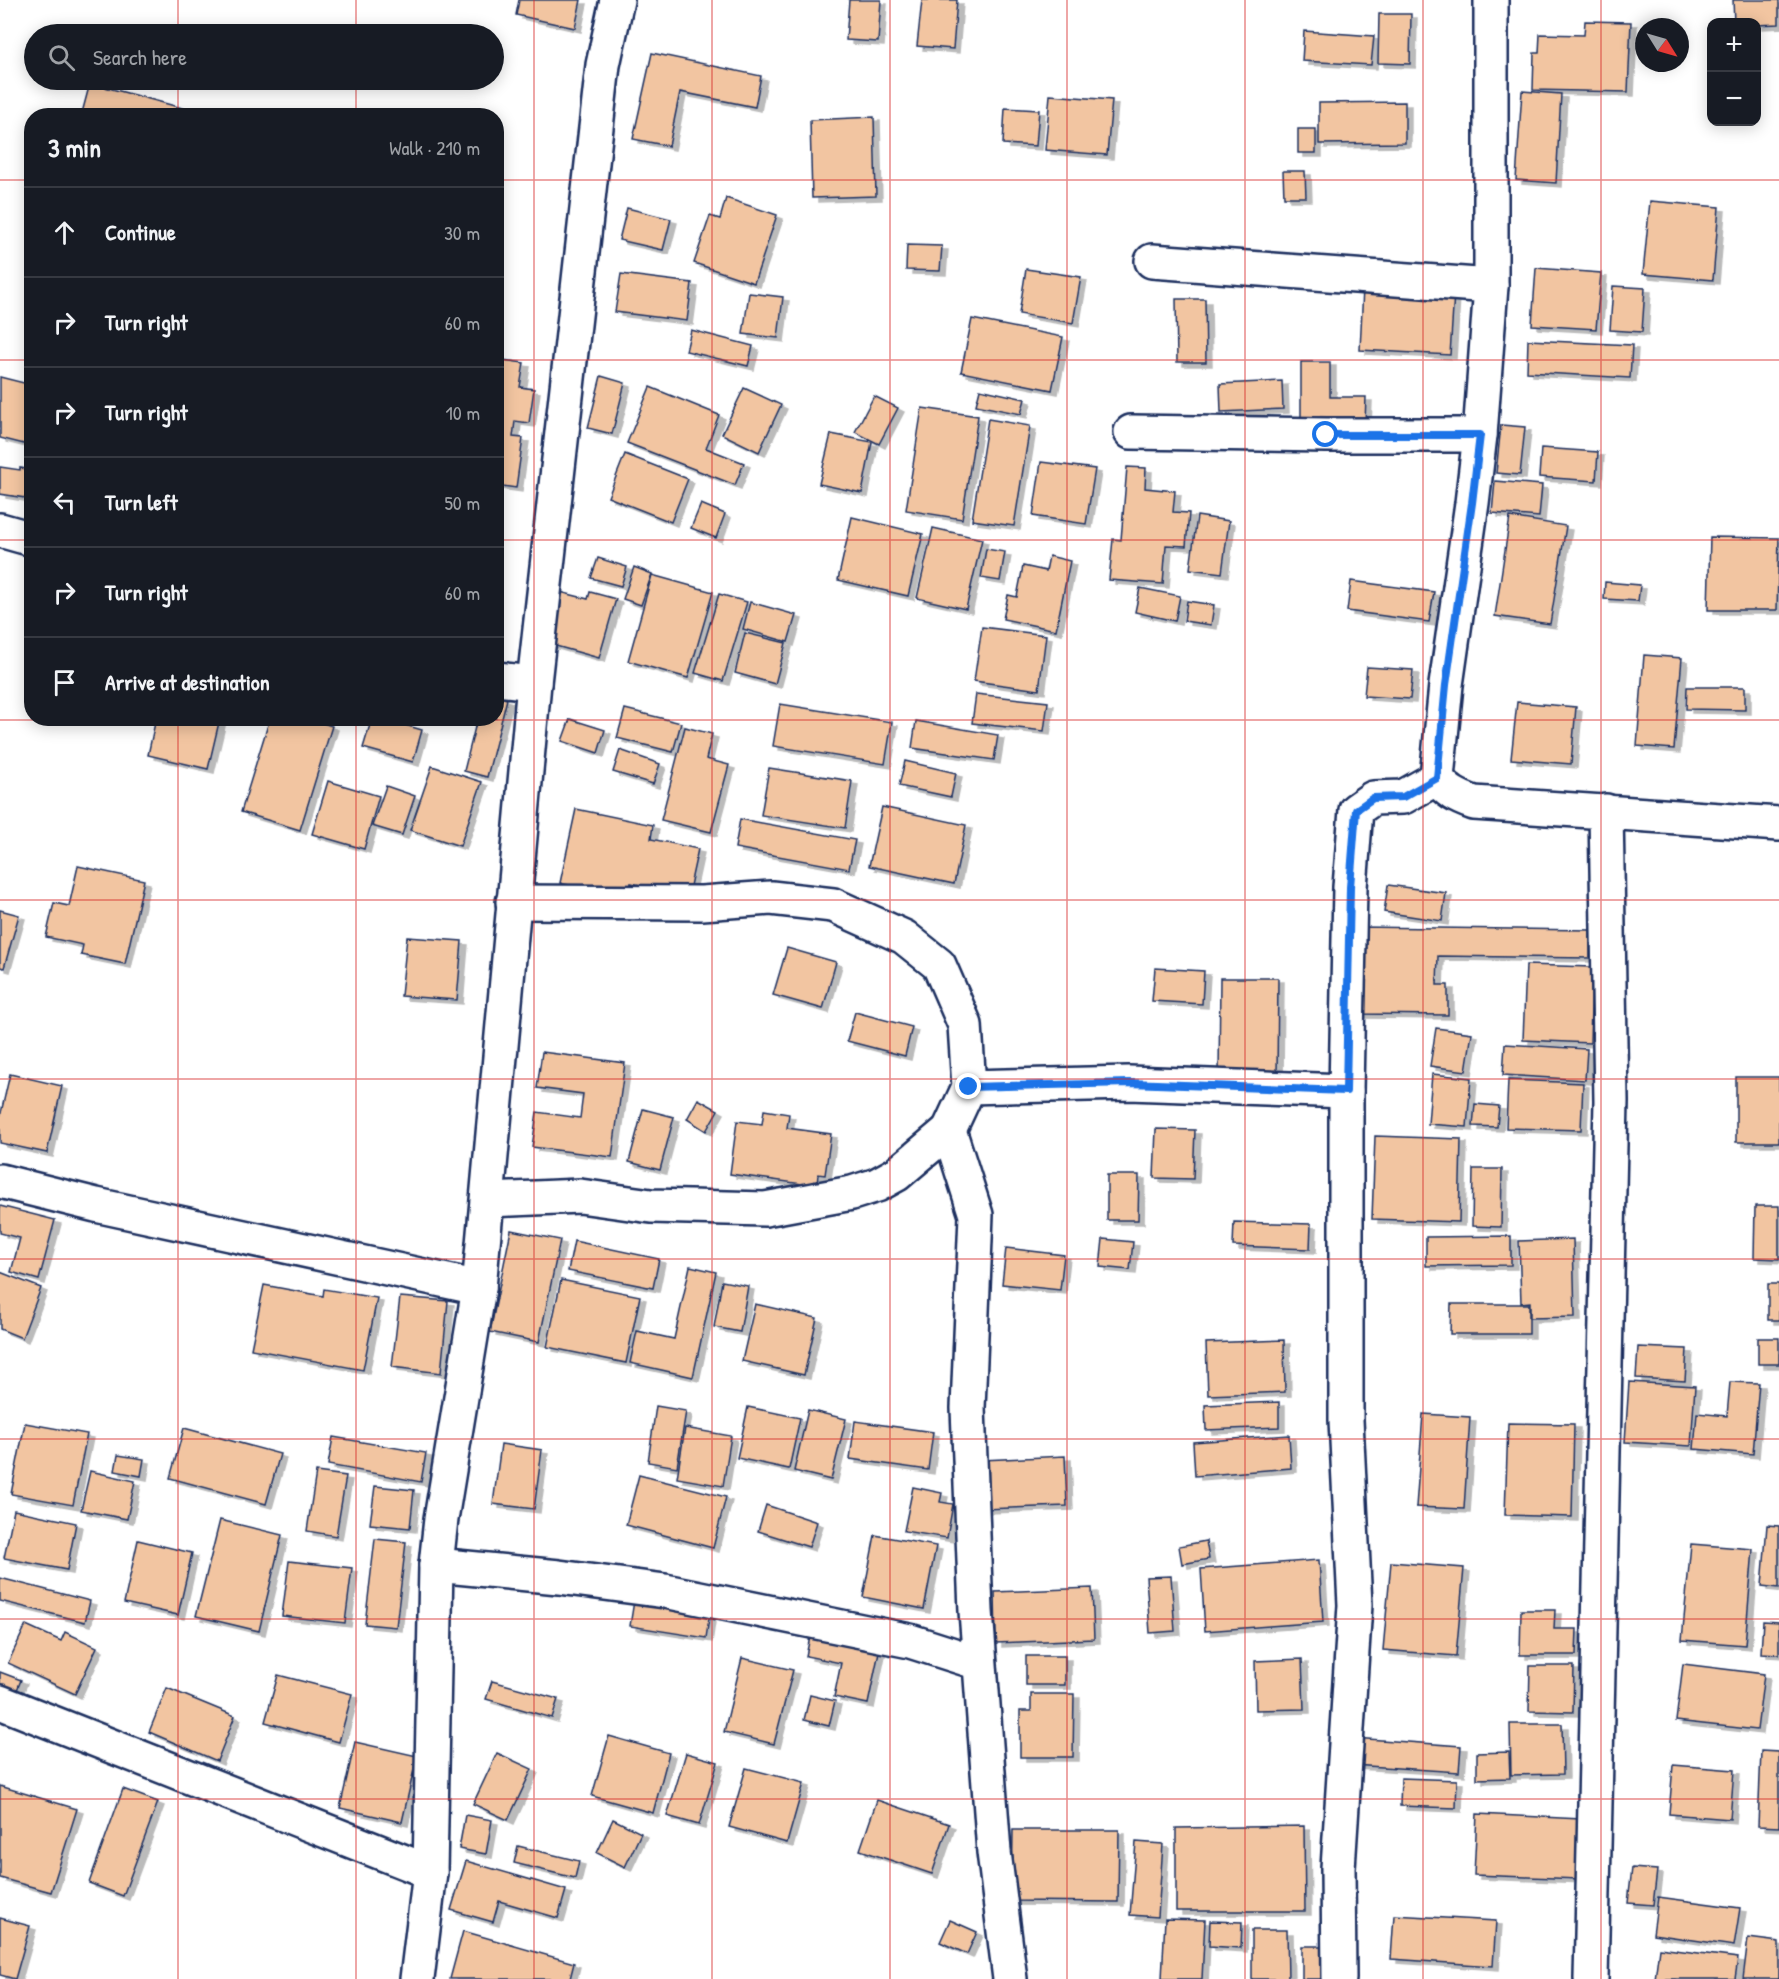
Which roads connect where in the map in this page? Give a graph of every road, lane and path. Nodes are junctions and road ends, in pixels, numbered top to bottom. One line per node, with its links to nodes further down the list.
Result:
1 (617, 0): 10 (street)
2 (1491, 0): 4 (street)
3 (1152, 261): 4 (street)
4 (1491, 286): 6 (street)
5 (1131, 432): 6 (street)
6 (1480, 435): 11 (street)
7 (0, 531): 8 (street)
8 (24, 537)
9 (504, 681): 10 (street)
10 (534, 683): 14 (street)
11 (1437, 778): 12 (street); 16 (street)
12 (1606, 811): 13 (street); 28 (street)
13 (1779, 824)
14 (513, 902): 15 (street); 19 (street)
15 (969, 1087): 16 (street); 17 (street)
16 (1346, 1091): 27 (street)
17 (949, 1130): 19 (street); 22 (street)
18 (0, 1181): 20 (street)
19 (488, 1200): 20 (street)
20 (479, 1288): 21 (street)
21 (436, 1565): 22 (street); 24 (street)
22 (979, 1663): 26 (street)
23 (0, 1702): 24 (street)
24 (430, 1872): 25 (street)
25 (417, 1979)
26 (1010, 1979)
27 (1339, 1979)
28 (1591, 1979)

